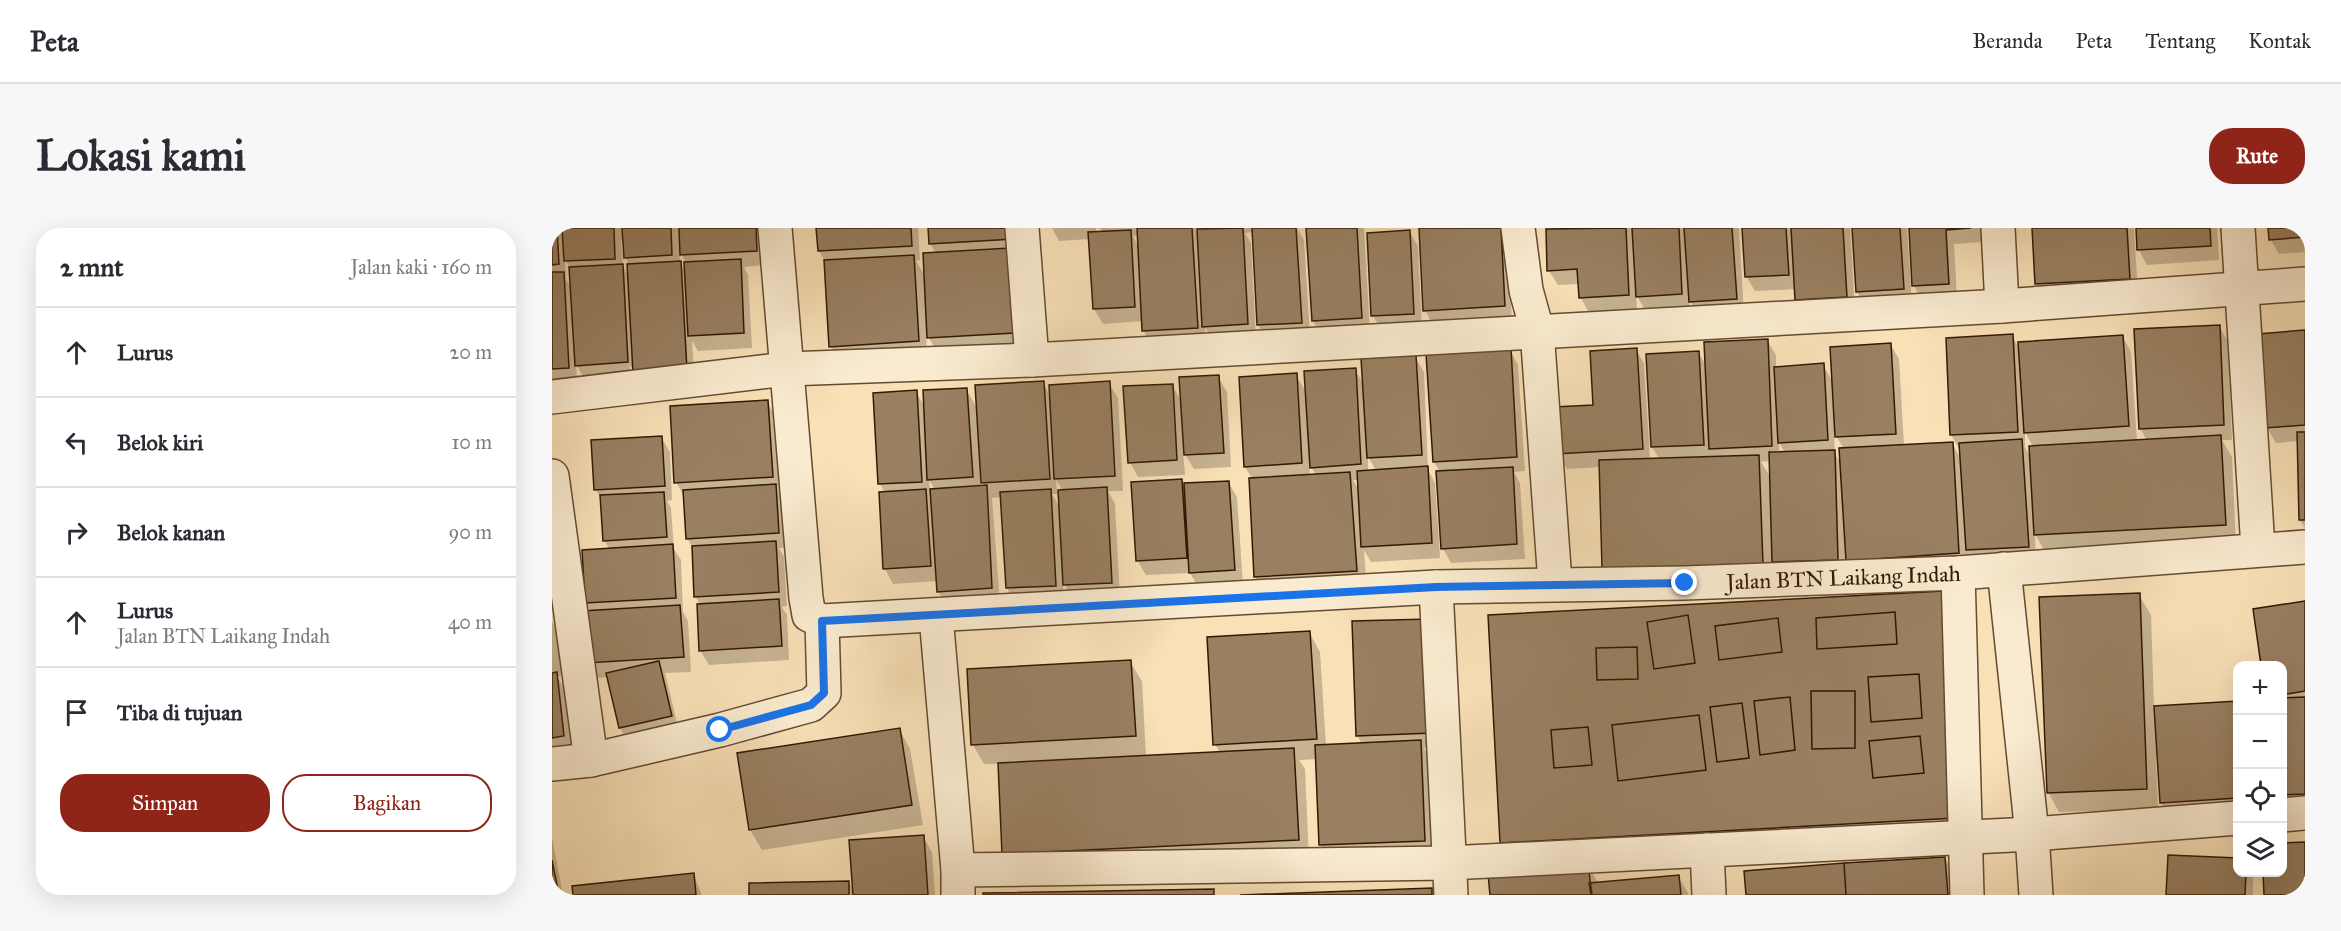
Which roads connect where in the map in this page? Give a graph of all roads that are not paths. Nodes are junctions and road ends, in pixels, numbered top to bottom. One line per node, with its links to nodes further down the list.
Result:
1 (775, 228): 11 (street)
2 (1022, 228): 10 (street)
3 (1518, 228): 9 (street)
4 (1998, 228): 8 (street)
5 (2238, 228): 7 (street)
6 (2305, 284): 7 (street)
7 (2242, 288): 8 (street); 15 (street)
8 (2002, 306): 9 (street)
9 (1537, 330): 10 (street); 18 (street)
10 (1032, 360): 11 (street)
11 (787, 369): 12 (street); 21 (street)
12 (552, 398)
13 (552, 476): 22 (street)
14 (2305, 548): 15 (street, Jalan BTN Laikang Indah)
15 (2258, 549): 16 (street, Jalan BTN Laikang Indah)
16 (2004, 569): 17 (street, Jalan BTN Laikang Indah); 27 (street)
17 (1958, 573): 18 (street, Jalan BTN Laikang Indah); 28 (street)
18 (1555, 583): 19 (street, Jalan BTN Laikang Indah)
19 (1436, 587): 20 (street, Jalan BTN Laikang Indah); 30 (street)
20 (936, 616): 21 (street, Jalan BTN Laikang Indah); 31 (street)
21 (822, 621): 22 (street)
22 (591, 760): 23 (street)
23 (552, 764)
24 (2305, 813): 25 (street)
25 (2287, 815)
26 (2233, 818): 27 (street)
27 (2032, 834): 28 (street); 35 (street)
28 (1964, 837): 29 (street); 34 (street)
29 (1707, 850): 30 (street); 33 (street)
30 (1448, 863): 31 (street); 32 (street)
31 (958, 883)
32 (1451, 895)
33 (1709, 895)
34 (1967, 895)
35 (2036, 895)

